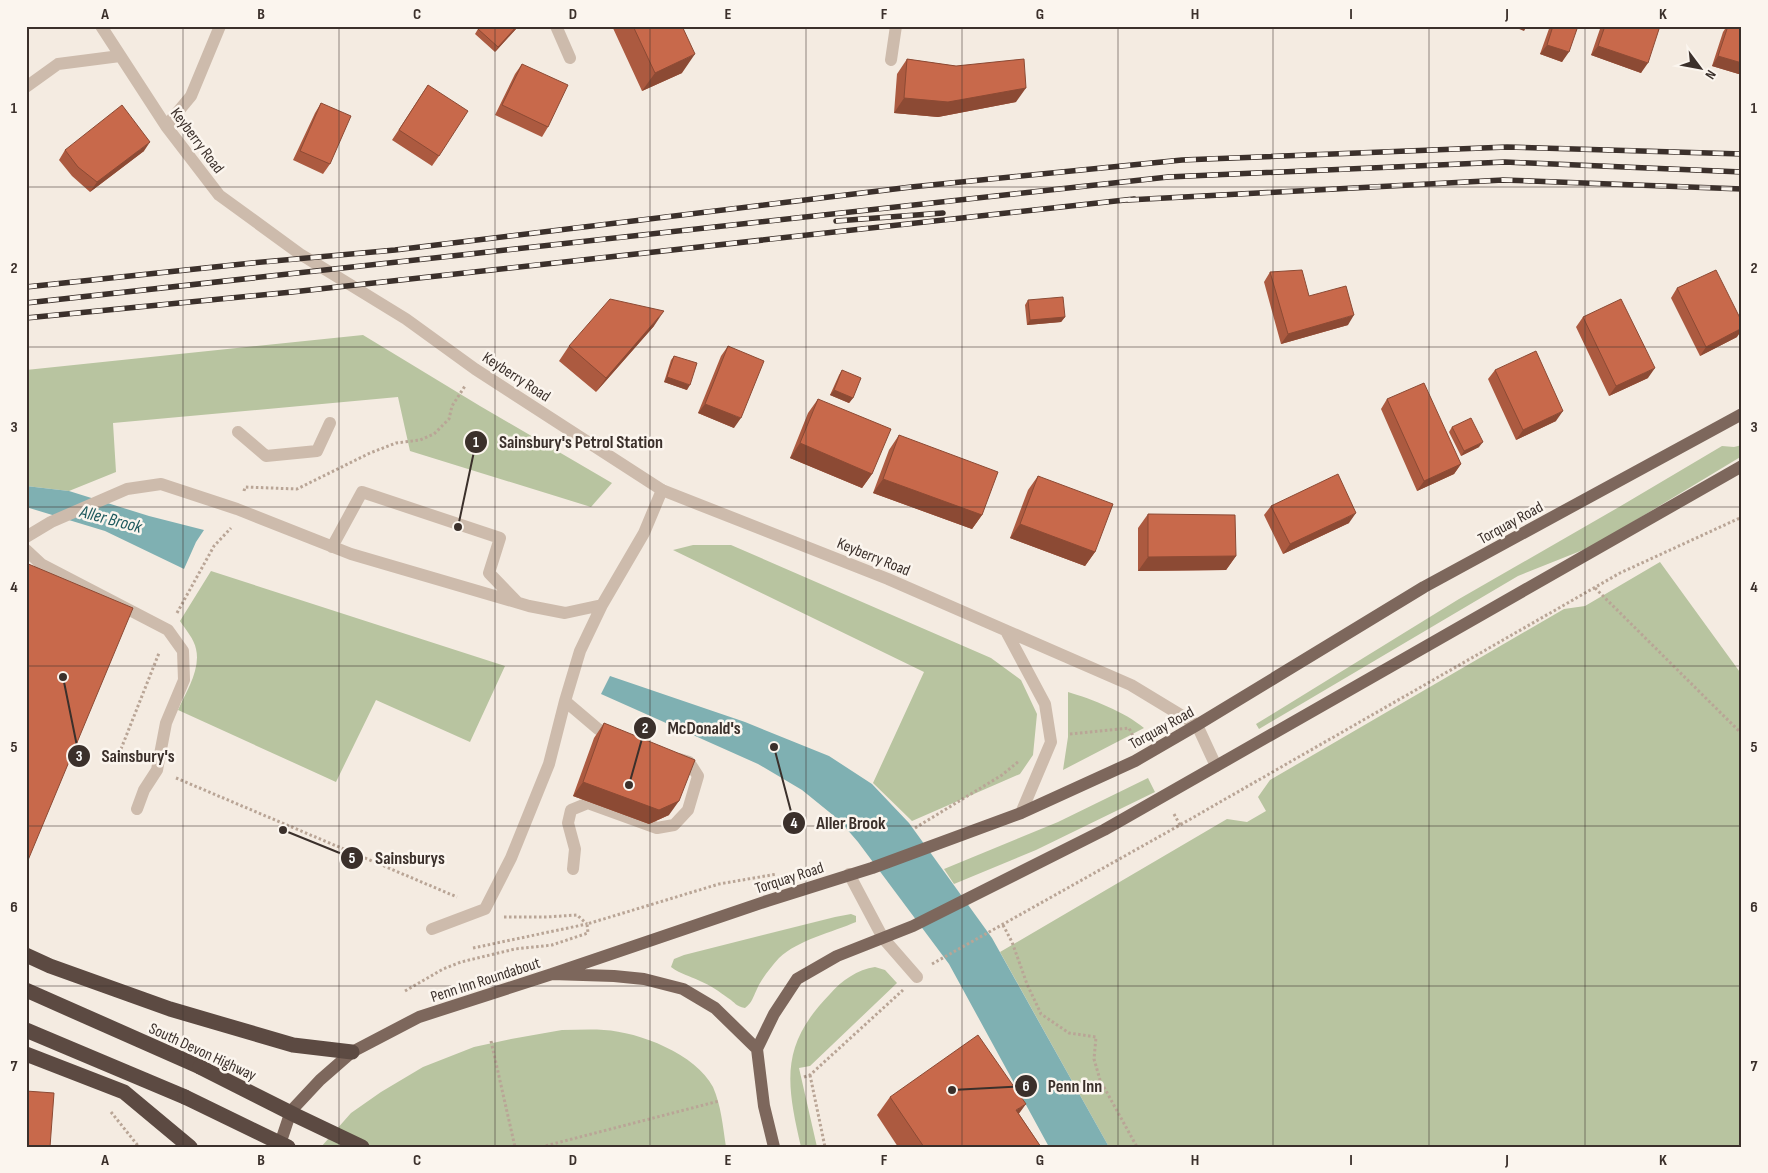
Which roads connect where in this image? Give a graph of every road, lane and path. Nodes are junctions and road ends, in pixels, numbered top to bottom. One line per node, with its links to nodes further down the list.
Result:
1 (101, 26): 5 (street, Keyberry Road)
2 (220, 26): 9 (street)
3 (556, 26): 6 (street)
4 (896, 26): 7 (street)
5 (120, 56): 8 (street); 9 (street, Keyberry Road)
6 (570, 58)
7 (891, 60)
8 (26, 87)
9 (166, 126): 14 (street, Keyberry Road)
10 (1742, 414): 24 (main road, Torquay Road)
11 (330, 422): 12 (street)
12 (238, 432)
13 (1742, 466): 32 (main road)
14 (662, 490): 21 (street); 22 (street, Keyberry Road)
15 (1742, 517): 19 (path)
16 (26, 536): 17 (street)
17 (332, 547): 20 (street); 20 (street)
18 (26, 550): 33 (street)
19 (1595, 588): 26 (path); 37 (path)
20 (517, 602): 21 (street)
21 (602, 605): 23 (street)
22 (1006, 630): 24 (street, Keyberry Road); 25 (street)
23 (565, 701): 27 (street); 42 (street)
24 (1197, 725): 29 (main road, Torquay Road); 32 (street)
25 (1049, 734): 29 (path); 36 (street)
26 (1742, 734)
27 (626, 739)
28 (119, 754): 33 (path)
29 (1144, 755): 36 (main road, Torquay Road)
30 (671, 756): 39 (street)
31 (1022, 758): 38 (path)
32 (1216, 766): 34 (main road)
33 (157, 770): 35 (street); 42 (path)
34 (1165, 796): 37 (path); 46 (main road)
35 (137, 810)
36 (1020, 813): 41 (main road, Torquay Road)
37 (1180, 825): 44 (path)
38 (908, 830)
39 (573, 869)
40 (784, 872): 43 (path)
41 (849, 874): 46 (street); 49 (main road, Torquay Road)
42 (485, 909): 43 (path); 45 (street)
43 (587, 924): 47 (path); 52 (path)
44 (1003, 925): 50 (path); 69 (path)
45 (432, 929)
46 (883, 938): 50 (street); 55 (main road)
47 (473, 948)
48 (26, 954): 56 (highway)
49 (552, 974): 55 (main road, Penn Inn Roundabout); 56 (main road, Penn Inn Roundabout)
50 (917, 977): 58 (path)
51 (26, 990): 64 (highway, South Devon Highway, bridge)
52 (405, 991)
53 (26, 1030): 63 (highway, bridge)
54 (491, 1041): 65 (path)
55 (757, 1049): 67 (main road)
56 (352, 1052): 62 (main road, Penn Inn Roundabout)
57 (26, 1054): 61 (highway)
58 (810, 1075): 59 (path); 68 (path)
59 (804, 1076)
60 (719, 1101): 66 (path)
61 (190, 1147)
62 (279, 1147)
63 (288, 1147)
64 (362, 1147)
65 (515, 1147)
66 (541, 1147)
67 (774, 1147)
68 (825, 1147)
69 (1137, 1147)

